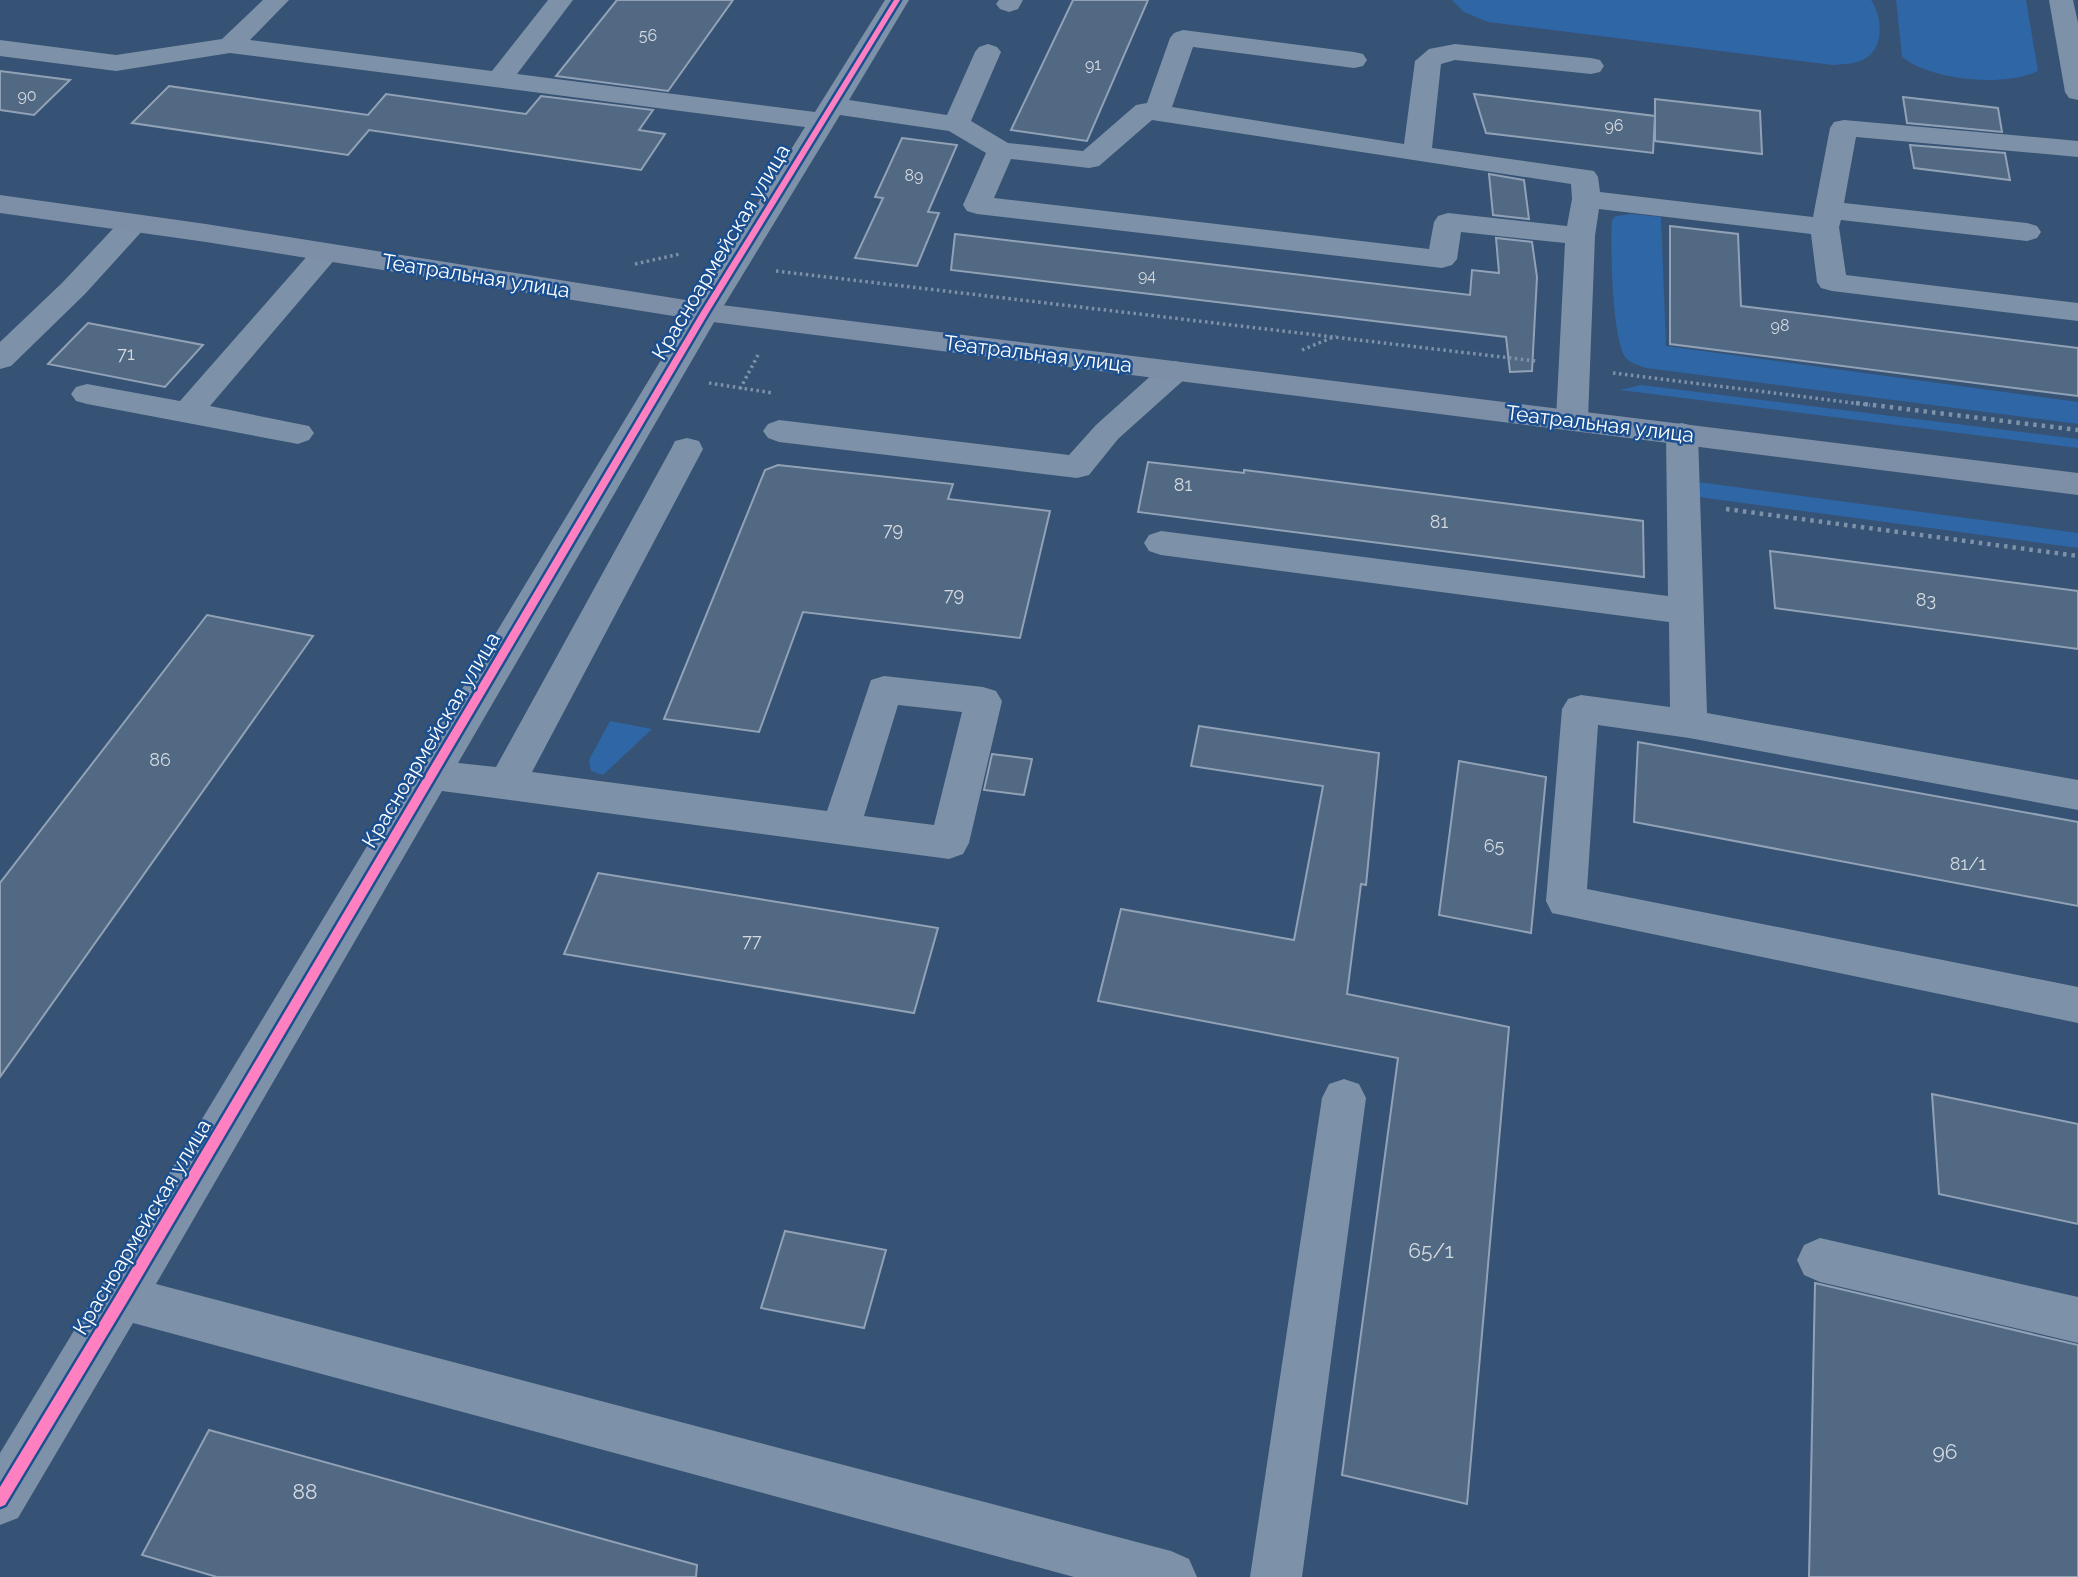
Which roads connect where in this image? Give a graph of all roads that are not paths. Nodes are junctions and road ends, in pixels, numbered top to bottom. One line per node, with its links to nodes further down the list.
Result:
1 (277, 0): 5 (street)
2 (561, 0): 10 (street)
3 (897, 0): 13 (street, Красноармейская улица)
4 (2061, 0): 11 (street)
5 (230, 45): 6 (street); 10 (street)
6 (0, 48)
7 (988, 52): 14 (street)
8 (1354, 60): 12 (street)
9 (1591, 66): 17 (street)
10 (499, 79): 13 (street)
11 (2078, 92)
12 (1157, 113): 16 (street); 17 (street)
13 (828, 114): 14 (street); 25 (street, Красноармейская улица)
14 (956, 124): 16 (street)
15 (2078, 149): 20 (street)
16 (1001, 150): 23 (street)
17 (1417, 154): 18 (street)
18 (1586, 199): 20 (street); 23 (street)
19 (0, 204): 21 (main road, Театральная улица)
20 (1826, 218): 22 (street); 26 (street)
21 (134, 223): 24 (main road, Театральная улица); 27 (street)
22 (2026, 232)
23 (1580, 236): 31 (street)
24 (326, 252): 25 (main road, Театральная улица); 30 (street)
25 (705, 312): 28 (main road, Театральная улица); 40 (street, Красноармейская улица)
26 (2078, 312)
27 (0, 359)
28 (1175, 371): 31 (main road, Театральная улица); 32 (street)
29 (87, 394): 30 (street)
30 (187, 413): 33 (street)
31 (1572, 419): 34 (main road, Театральная улица)
32 (779, 431)
33 (298, 433)
34 (1682, 435): 36 (main road, Театральная улица); 38 (street)
35 (687, 449): 41 (street)
36 (2078, 484)
37 (1161, 543): 38 (street)
38 (1685, 611): 39 (street)
39 (1689, 724): 42 (street); 44 (street)
40 (432, 775): 41 (street); 47 (street, Красноармейская улица)
41 (507, 783): 43 (street)
42 (2078, 795)
43 (840, 830): 43 (street)
44 (2078, 1005)
45 (1344, 1098): 51 (street)
46 (1820, 1260): 48 (street)
47 (122, 1298): 49 (street, Красноармейская улица); 50 (street)
48 (2078, 1320)
49 (0, 1500)
50 (1171, 1577)
51 (1276, 1577)

